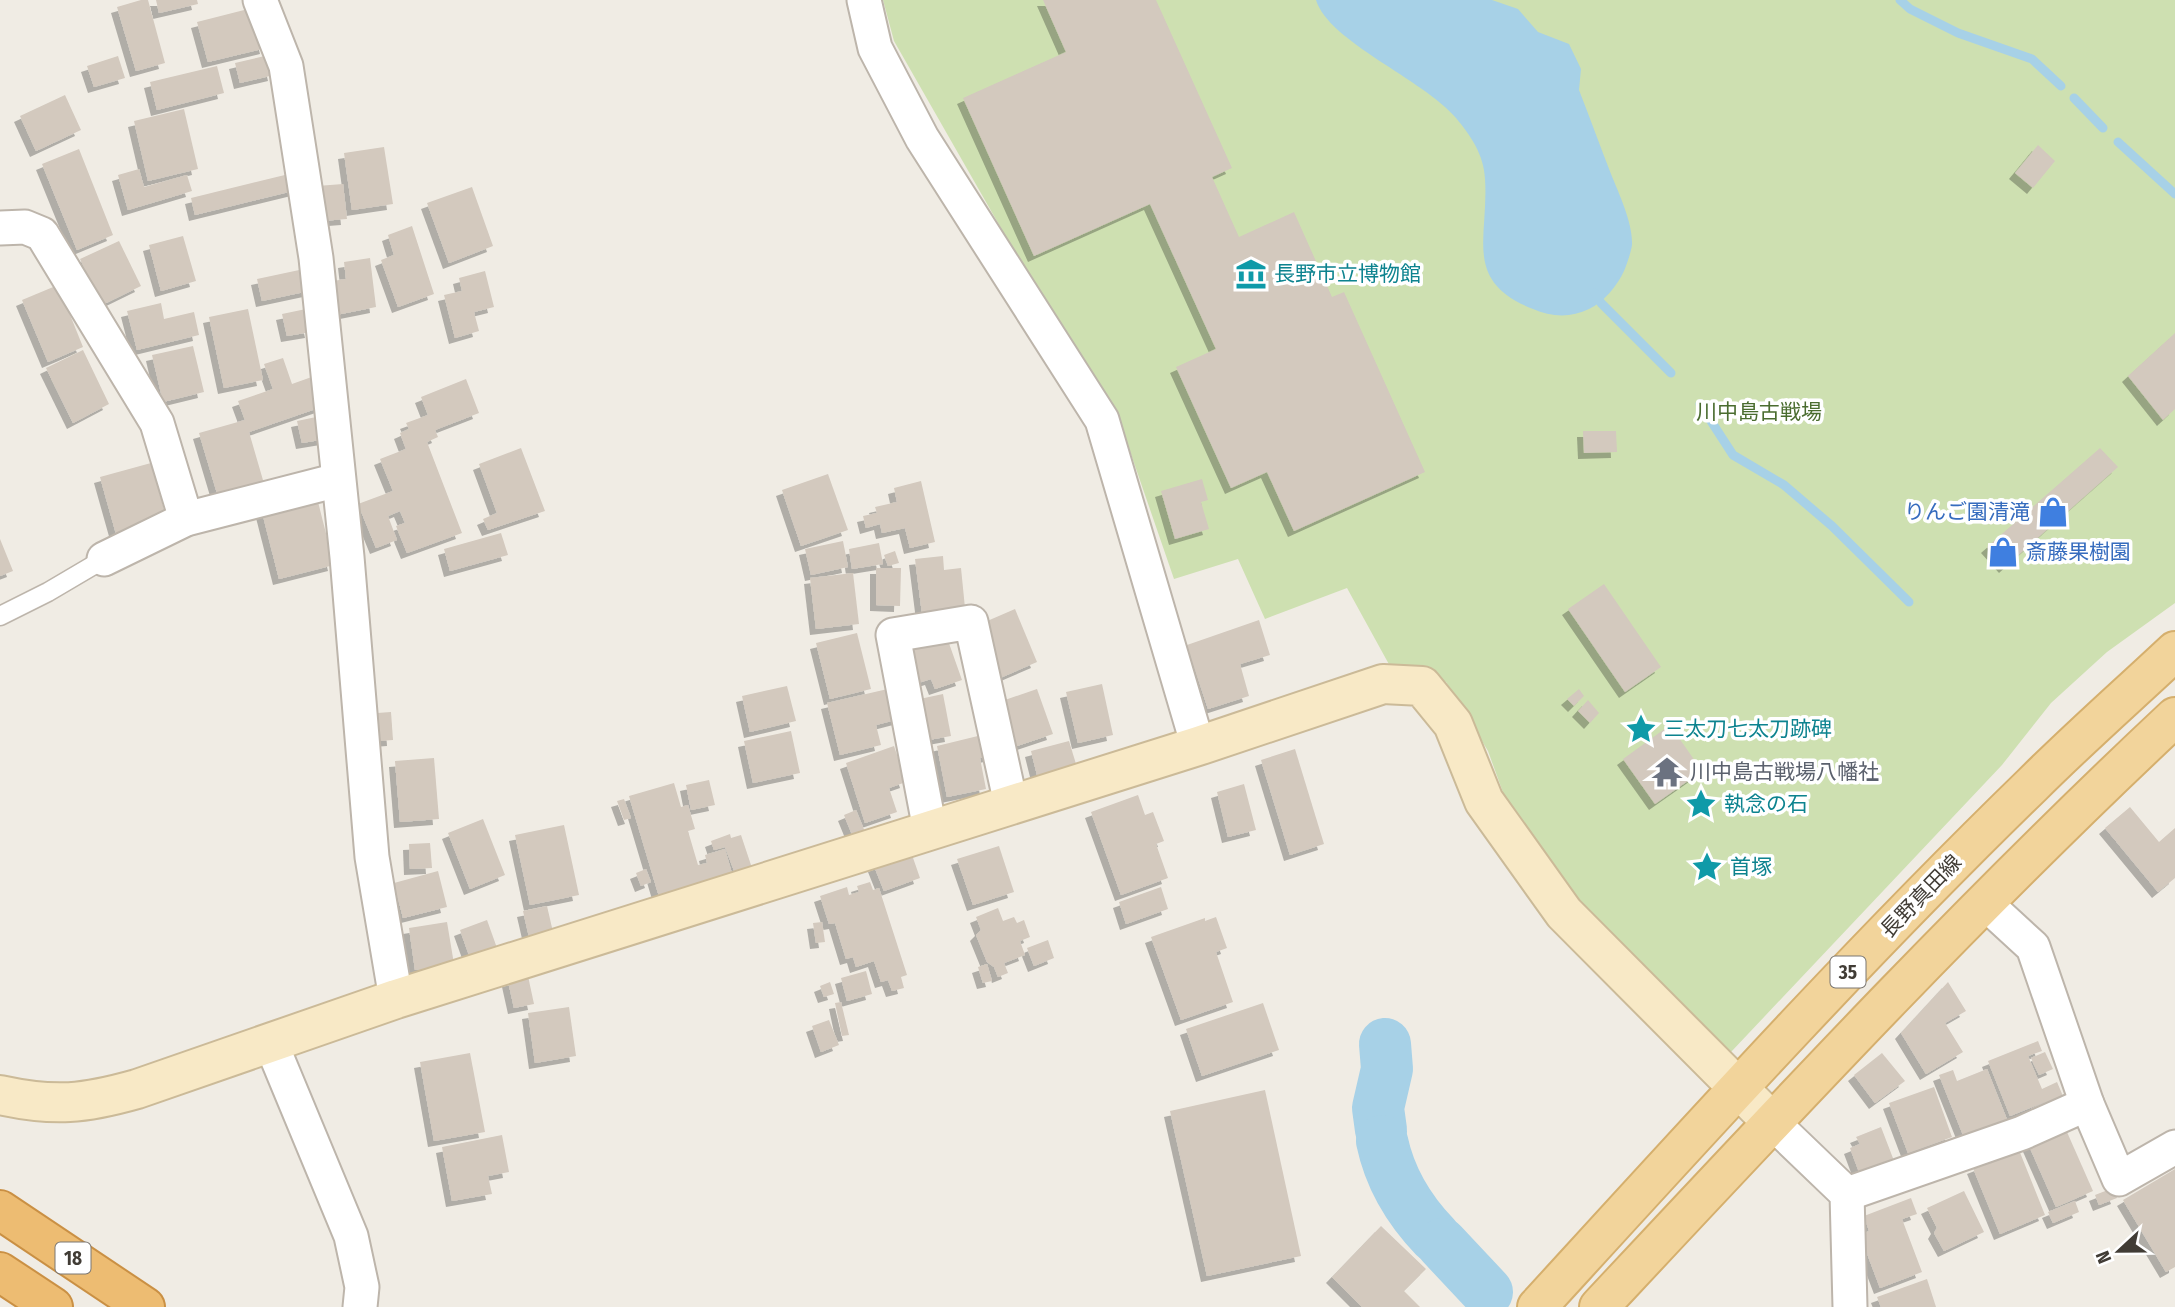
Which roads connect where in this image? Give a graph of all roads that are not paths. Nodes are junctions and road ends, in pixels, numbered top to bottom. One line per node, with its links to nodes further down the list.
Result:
1 (260, 0): 4 (street)
2 (864, 0): 10 (street)
3 (0, 228): 5 (street)
4 (338, 480): 5 (street); 14 (street)
5 (186, 519): 6 (street)
6 (104, 559): 7 (lane)
7 (0, 616)
8 (2175, 651): 16 (main road, 長野真田線 / 35)
9 (2175, 717): 13 (main road, 35)
10 (1198, 746): 11 (street); 16 (street)
11 (1011, 804): 12 (street); 12 (street)
12 (930, 830): 14 (street)
13 (1984, 902): 18 (street); 19 (main road, 35)
14 (396, 999): 15 (street)
15 (270, 1041): 17 (street); 26 (street)
16 (1737, 1088): 19 (street); 27 (main road, 長野真田線 / 35)
17 (0, 1095)
18 (2087, 1104): 20 (street); 21 (street)
19 (1772, 1122): 21 (street); 28 (main road, 35)
20 (2175, 1147)
21 (1847, 1194): 29 (street)
22 (0, 1210): 25 (highway, 18)
23 (0, 1272): 24 (highway, 18)
24 (53, 1307)
25 (145, 1307)
26 (360, 1307)
27 (1537, 1307)
28 (1599, 1307)
29 (1850, 1307)

